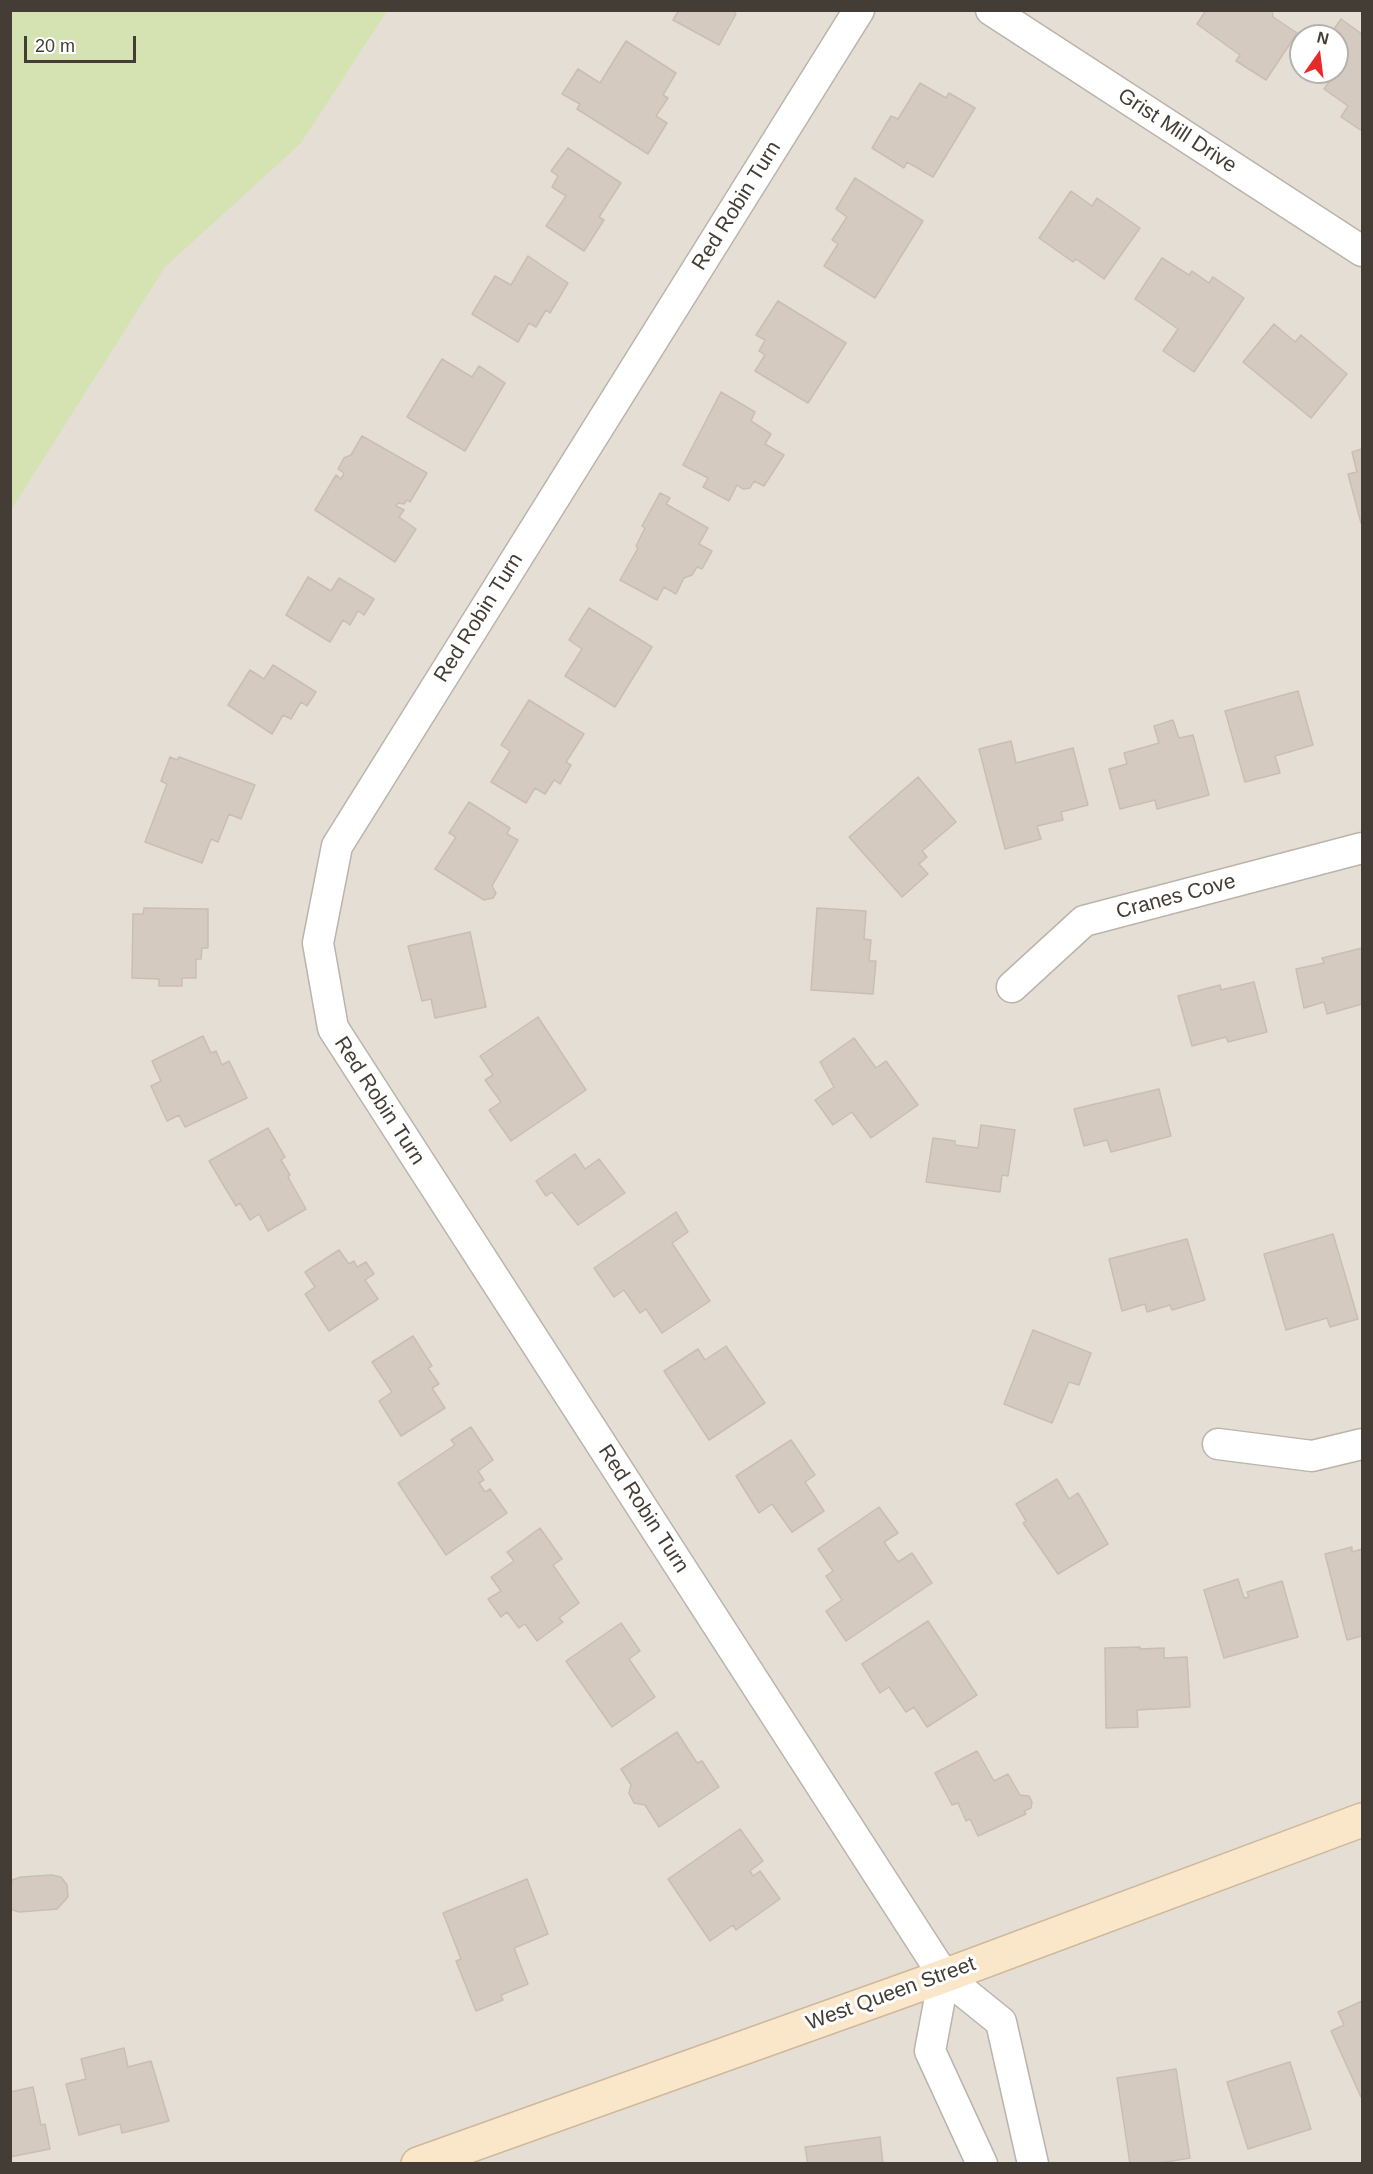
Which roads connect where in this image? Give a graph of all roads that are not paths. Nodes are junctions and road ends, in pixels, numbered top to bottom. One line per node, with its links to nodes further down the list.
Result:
1 (859, 10): 9 (street, Red Robin Turn)
2 (991, 10): 3 (street, Grist Mill Drive)
3 (1362, 251)
4 (1362, 848): 5 (street, Cranes Cove)
5 (1012, 987)
6 (1218, 1444): 7 (street)
7 (1362, 1444)
8 (1362, 1820): 9 (main road, West Queen Street)
9 (944, 1976): 10 (main road, West Queen Street); 11 (street); 12 (street, Red Robin Turn)
10 (418, 2163)
11 (982, 2163)
12 (1033, 2163)

